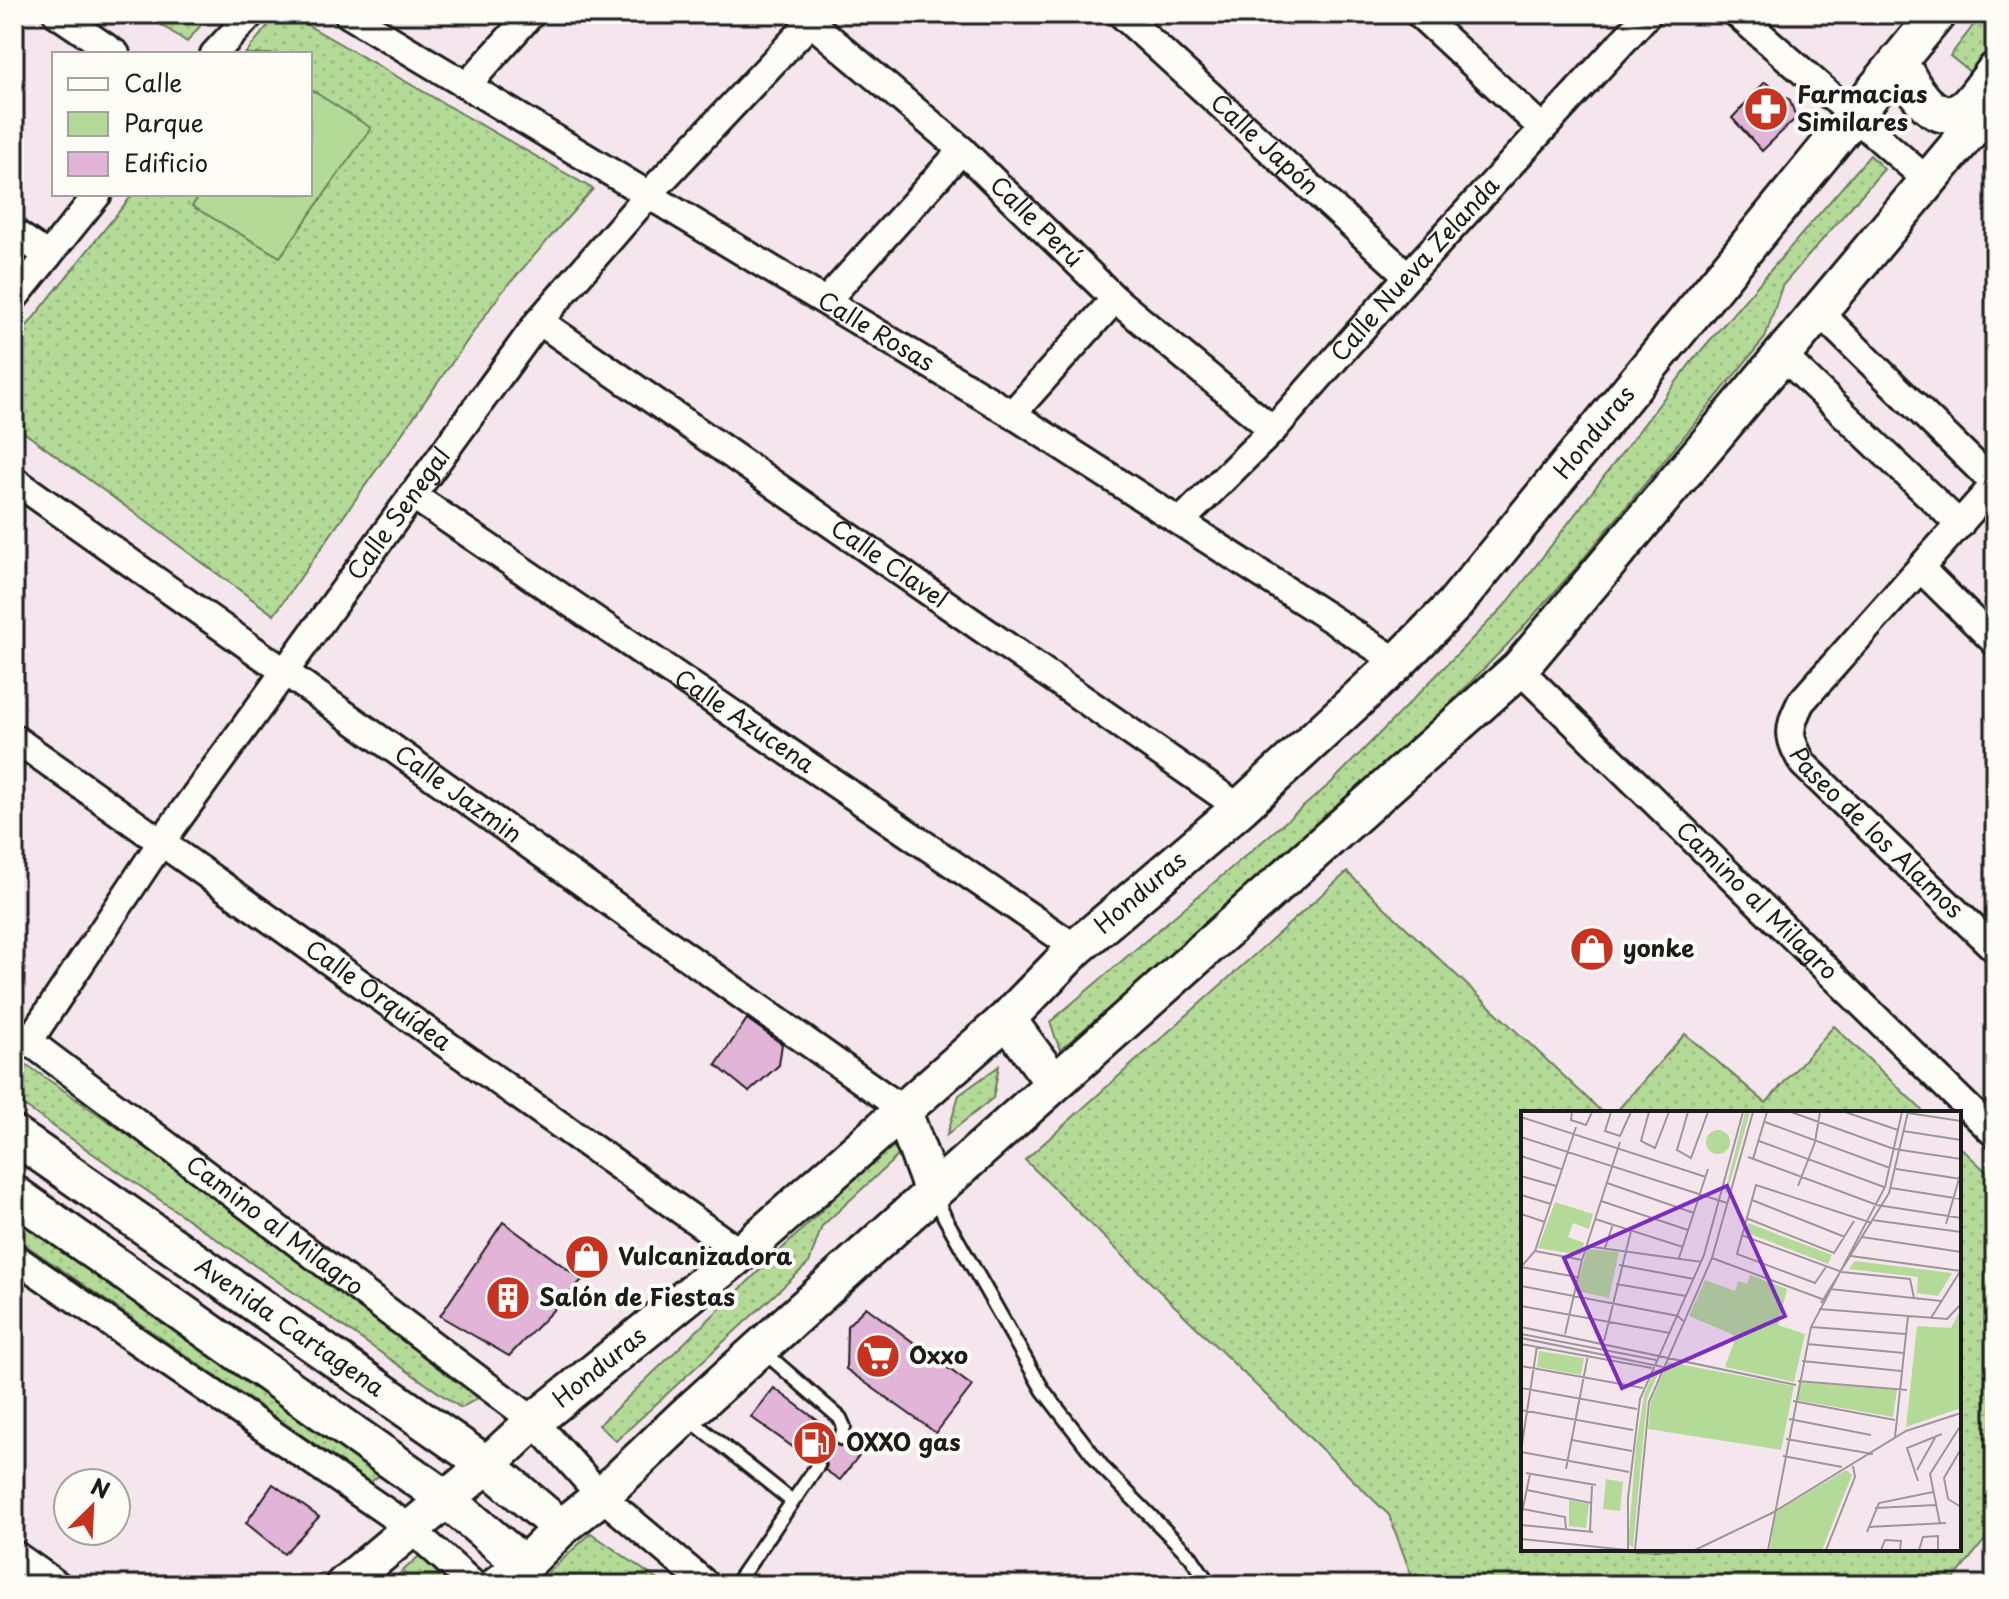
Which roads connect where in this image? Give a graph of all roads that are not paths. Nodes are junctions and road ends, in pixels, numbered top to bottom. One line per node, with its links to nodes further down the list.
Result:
1 (57, 14): 11 (street)
2 (251, 14): 12 (street)
3 (348, 14): 15 (street, Calle Rosas)
4 (531, 14): 15 (street)
5 (1121, 14): 25 (street, Calle Japón)
6 (1419, 14): 18 (street)
7 (1648, 14): 18 (street, Calle Nueva Zelanda)
8 (1737, 14): 17 (street)
9 (1937, 14): 13 (street, Honduras)
10 (805, 18): 19 (street, Calle Perú); 21 (street, Calle Senegal)
11 (113, 52)
12 (216, 52)
13 (1899, 60): 14 (street); 17 (street, Honduras)
14 (1995, 71)
15 (468, 84): 21 (street, Calle Rosas)
16 (1995, 101): 20 (street)
17 (1853, 116): 20 (street); 41 (street, Honduras)
18 (1542, 128): 25 (street, Calle Nueva Zelanda)
19 (962, 150): 27 (street, Calle Perú); 28 (street)
20 (1928, 181): 29 (street)
21 (649, 194): 28 (street, Calle Rosas); 30 (street, Calle Senegal)
22 (96, 196): 24 (street)
23 (14, 232): 24 (street)
24 (48, 256): 26 (street)
25 (1408, 276): 33 (street, Calle Nueva Zelanda)
26 (14, 298)
27 (1115, 299): 32 (street); 33 (street, Calle Perú)
28 (826, 301): 32 (street, Calle Rosas)
29 (1818, 311): 31 (street); 35 (street)
30 (539, 321): 36 (street, Calle Senegal); 45 (street, Calle Clavel)
31 (1782, 355): 38 (street); 42 (street)
32 (1012, 414): 37 (street, Calle Rosas)
33 (1273, 430): 37 (street, Calle Nueva Zelanda)
34 (14, 480): 43 (street, Calle Jazmin)
35 (1995, 484): 38 (street)
36 (412, 495): 43 (street, Calle Senegal); 47 (street, Calle Azucena)
37 (1181, 521): 41 (street, Calle Rosas)
38 (1960, 525): 39 (street)
39 (1921, 569): 40 (street); 48 (street, Paseo de los Alamos)
40 (1995, 642)
41 (1398, 662): 45 (street, Honduras)
42 (1519, 669): 51 (street); 53 (street, Camino al Milagro)
43 (283, 672): 46 (street, Calle Senegal); 52 (street, Calle Jazmin)
44 (14, 738): 46 (street, Calle Orquídea)
45 (1240, 808): 47 (street, Honduras)
46 (162, 841): 50 (street, Calle Senegal); 57 (street, Calle Orquídea)
47 (1076, 948): 49 (street, Honduras)
48 (1995, 949)
49 (1007, 1019): 51 (street); 52 (street, Honduras)
50 (22, 1035): 61 (street, Camino al Milagro)
51 (1054, 1083): 55 (street)
52 (902, 1109): 55 (street); 57 (street, Honduras)
53 (1995, 1134)
54 (14, 1135): 63 (street, Avenida Cartagena)
55 (933, 1192): 59 (street); 77 (lane)
56 (14, 1194): 66 (street, Avenida Cartagena)
57 (741, 1253): 61 (street, Honduras)
58 (14, 1257): 68 (street)
59 (760, 1349): 60 (street); 62 (lane)
60 (685, 1416): 65 (street); 67 (lane)
61 (534, 1421): 63 (street, Honduras); 65 (street, Camino al Milagro)
62 (841, 1438)
63 (487, 1465): 66 (street, Honduras); 69 (street, Avenida Cartagena)
64 (818, 1465): 67 (lane)
65 (601, 1496): 69 (street); 75 (street, Camino al Milagro)
66 (446, 1499): 68 (street, Honduras); 71 (street, Avenida Cartagena)
67 (792, 1501): 76 (lane)
68 (410, 1528): 73 (street, Honduras); 74 (street)
69 (561, 1528): 71 (street)
70 (14, 1554): 72 (street)
71 (511, 1575)
72 (58, 1585)
73 (344, 1585)
74 (474, 1585)
75 (707, 1585)
76 (735, 1585)
77 (1210, 1585)

